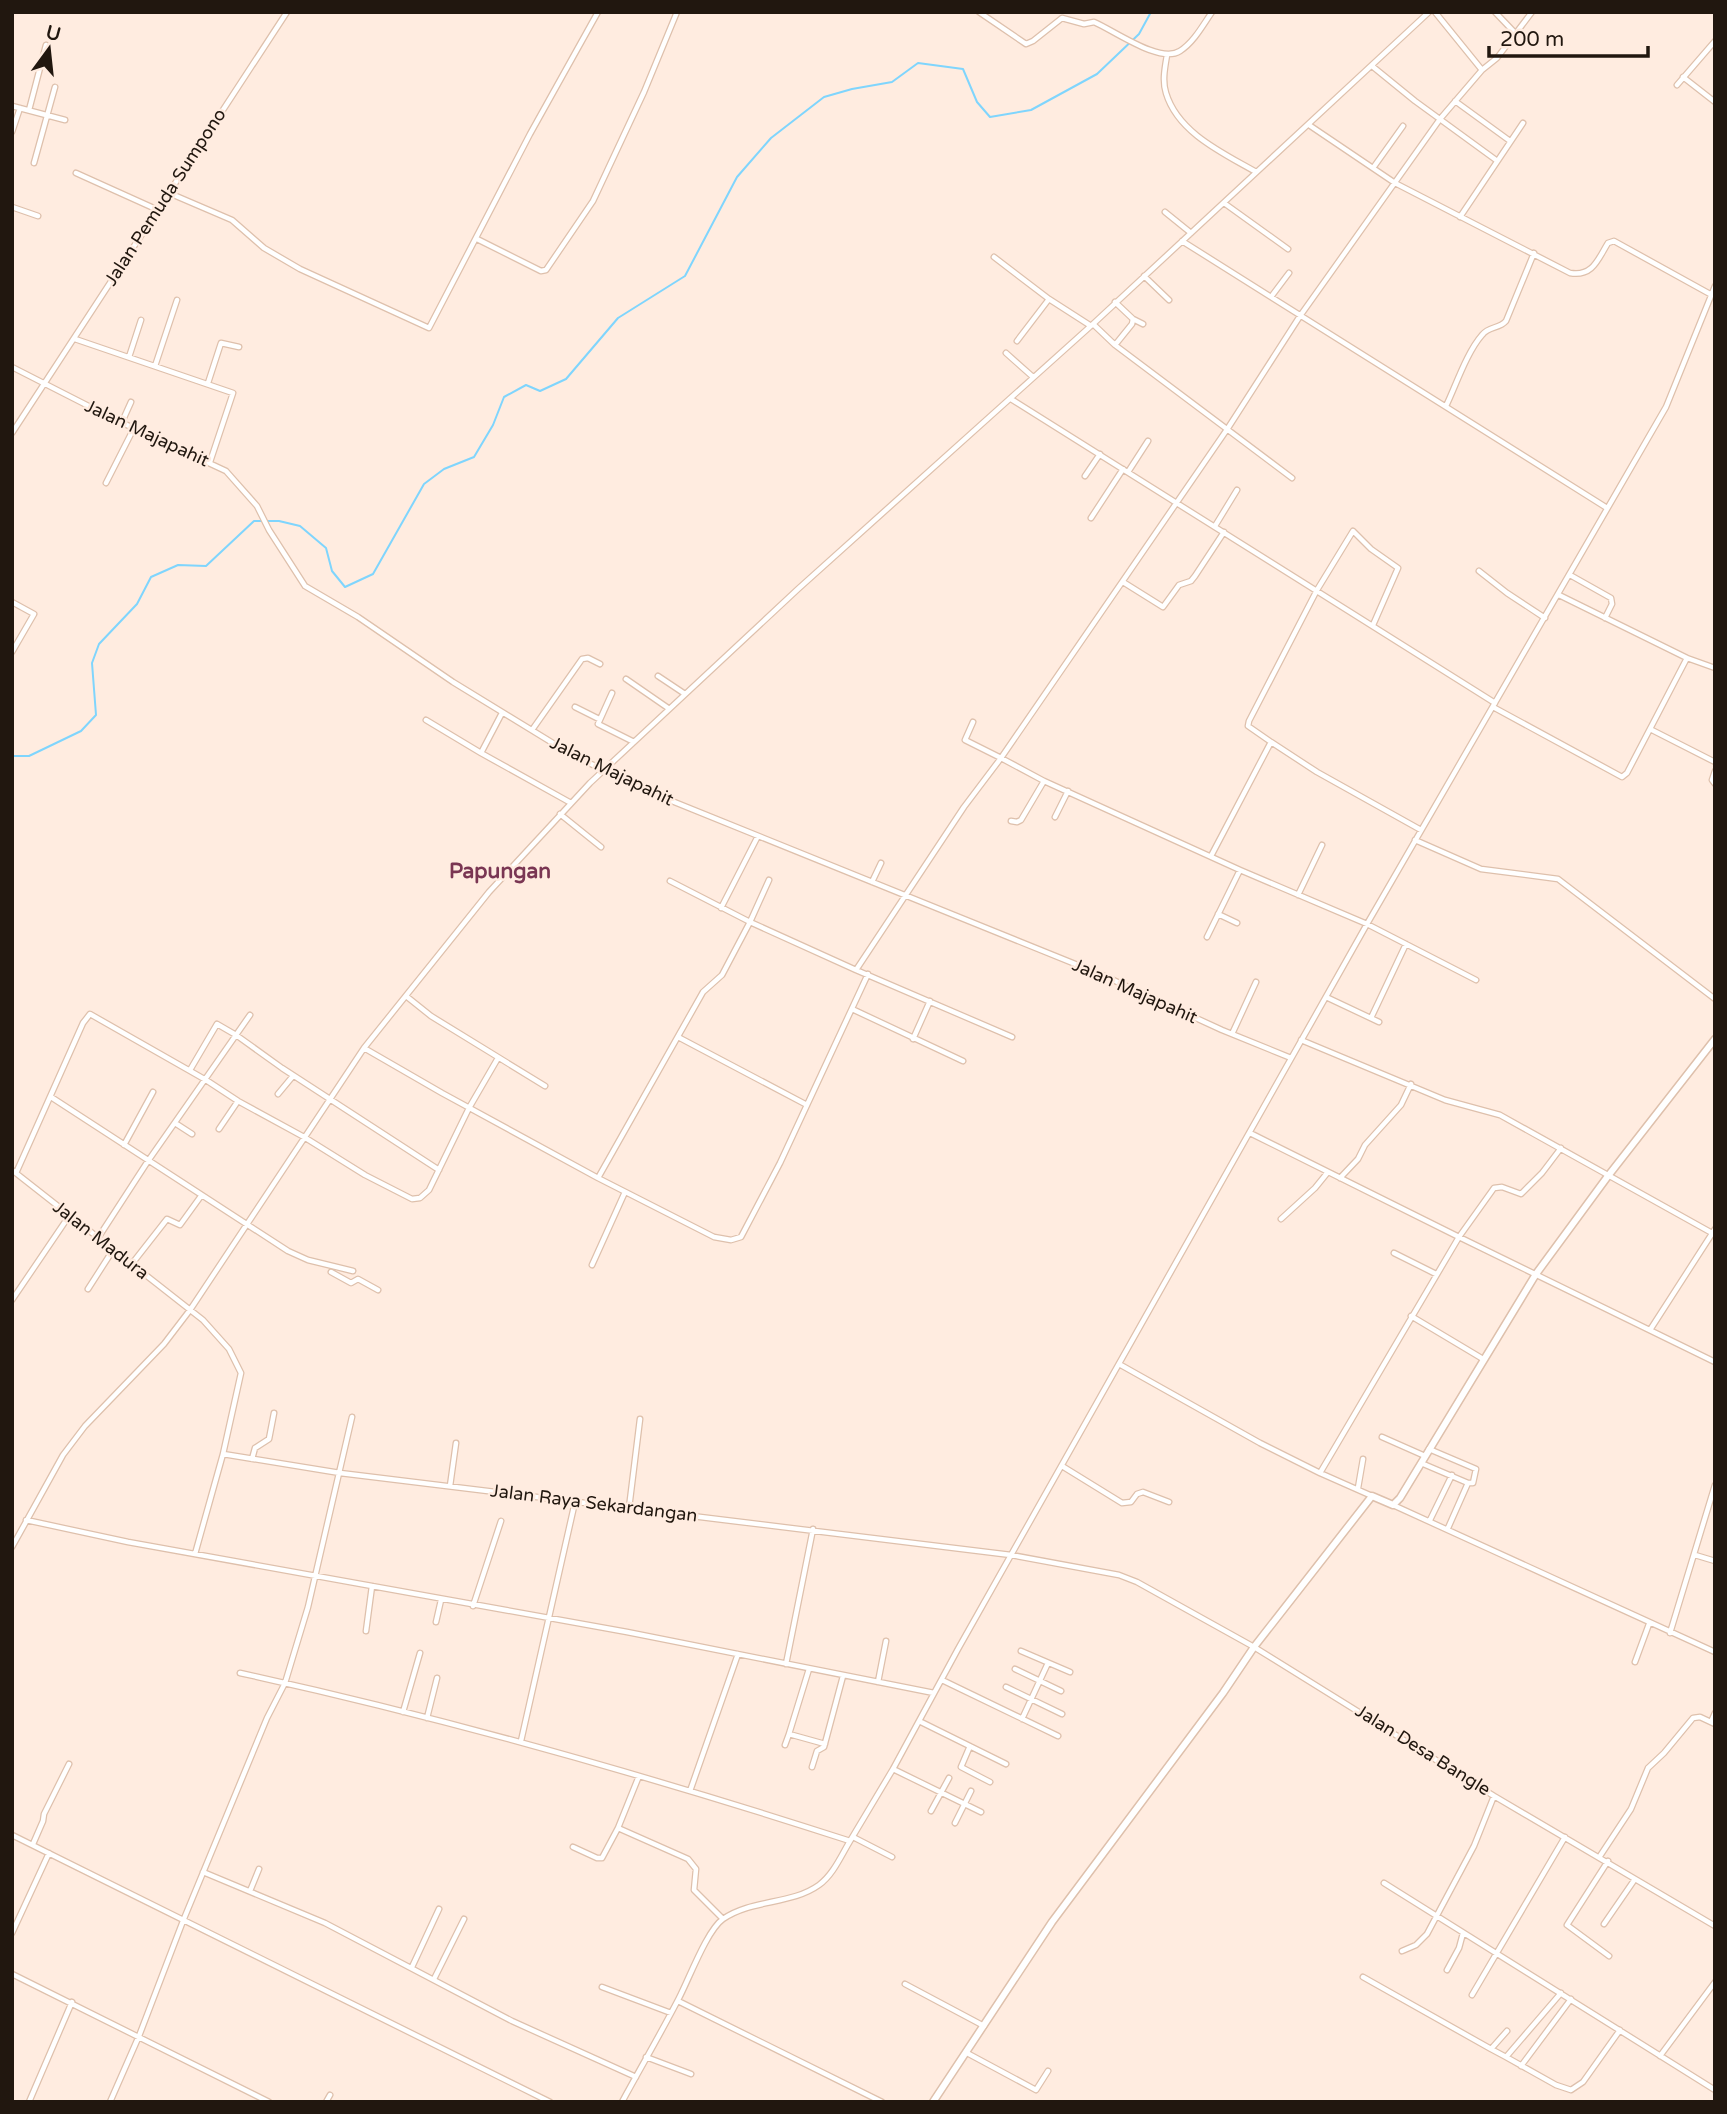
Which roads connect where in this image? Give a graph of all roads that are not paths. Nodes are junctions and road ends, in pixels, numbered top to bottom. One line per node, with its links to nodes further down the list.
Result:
1 (287, 12): 38 (street, Jalan Pemuda Sumpono)
2 (598, 12): 46 (street)
3 (677, 12): 46 (street)
4 (978, 12): 13 (street)
5 (1212, 12): 13 (street)
6 (1429, 12): 14 (street)
7 (1435, 12): 15 (street)
8 (1495, 12): 10 (street)
9 (1532, 12): 10 (street)
10 (1516, 34): 15 (street)
11 (1715, 41): 16 (street)
12 (46, 45): 23 (street)
13 (1167, 55): 36 (street)
14 (1372, 66): 25 (street); 28 (street)
15 (1482, 71): 19 (street)
16 (1683, 77): 17 (street); 20 (street)
17 (1677, 85)
18 (55, 87): 24 (street)
19 (1455, 102): 25 (street); 31 (street)
20 (1715, 102)
21 (12, 106): 22 (street)
22 (20, 108): 23 (street); 30 (street)
23 (29, 110): 24 (street)
24 (49, 116): 26 (street); 33 (street)
25 (1440, 119): 32 (street); 37 (street)
26 (65, 120)
27 (1523, 123): 31 (street)
28 (1309, 125): 34 (street); 36 (street)
29 (1403, 126): 34 (street)
30 (12, 132)
31 (1510, 141): 32 (street)
32 (1496, 160): 44 (street)
33 (34, 163)
34 (1373, 168): 37 (street)
35 (76, 173): 41 (street)
36 (1256, 173): 39 (street)
37 (1395, 183): 44 (street); 59 (street)
38 (169, 193): 41 (street, Jalan Pemuda Sumpono); 46 (street)
39 (1224, 203): 45 (street); 48 (street)
40 (12, 207): 43 (street)
41 (158, 210): 64 (street, Jalan Pemuda Sumpono)
42 (1165, 212): 45 (street)
43 (38, 216)
44 (1460, 217): 49 (street)
45 (1191, 233): 47 (street)
46 (477, 239)
47 (1182, 241): 52 (street); 54 (street)
48 (1288, 249)
49 (1534, 253): 53 (street); 77 (street)
50 (994, 257): 55 (street)
51 (1289, 273): 54 (street)
52 (1144, 276): 57 (street); 58 (street)
53 (1713, 289): 91 (street)
54 (1271, 297): 59 (street)
55 (1049, 299): 63 (street); 65 (street)
56 (177, 300): 70 (street)
57 (1169, 300)
58 (1115, 302): 60 (street); 63 (street)
59 (1300, 316): 77 (street); 80 (street)
60 (1133, 319): 62 (street); 66 (street)
61 (141, 320): 69 (street)
62 (1143, 324)
63 (1092, 325): 66 (street); 72 (street)
64 (75, 339): 69 (street); 74 (street, Jalan Pemuda Sumpono)
65 (1017, 341)
66 (1115, 345): 80 (street)
67 (239, 347): 73 (street)
68 (1006, 353): 72 (street)
69 (130, 357): 70 (street)
70 (155, 366): 73 (street)
71 (12, 368): 74 (street, Jalan Majapahit)
72 (1033, 377): 75 (street)
73 (208, 383): 84 (street)
74 (45, 384): 78 (street, Jalan Majapahit); 81 (street, Jalan Pemuda Sumpono)
75 (1011, 399): 83 (street); 111 (street)
76 (131, 402): 78 (street)
77 (1446, 406): 91 (street)
78 (122, 422): 79 (street, Jalan Majapahit)
79 (134, 428): 84 (street, Jalan Majapahit); 88 (street)
80 (1228, 428): 87 (street); 90 (street)
81 (12, 433)
82 (1148, 441): 85 (street)
83 (1100, 454): 85 (street); 86 (street)
84 (210, 462): 115 (street, Jalan Majapahit)
85 (1125, 470): 90 (street); 92 (street)
86 (1085, 476)
87 (1292, 478)
88 (106, 483)
89 (1237, 490): 93 (street)
90 (1177, 503): 93 (street); 97 (street)
91 (1607, 508): 96 (street)
92 (1091, 518)
93 (1214, 526): 94 (street)
94 (1224, 532): 97 (street); 98 (street)
95 (1479, 571): 101 (street)
96 (1570, 575): 99 (street); 102 (street)
97 (1122, 582): 124 (street)
98 (1317, 590): 103 (street); 103 (street); 122 (street)
99 (1559, 595): 101 (street); 102 (street)
100 (12, 602): 104 (street)
101 (1545, 618): 112 (street)
102 (1605, 618): 105 (street)
103 (1373, 625): 112 (street)
104 (12, 652)
105 (1687, 658): 107 (street); 119 (street)
106 (600, 664): 120 (street)
107 (1715, 668)
108 (658, 676): 111 (street)
109 (626, 679): 114 (street)
110 (611, 693): 116 (street)
111 (685, 694): 114 (street)
112 (1494, 705): 119 (street); 135 (street)
113 (575, 708): 116 (street)
114 (668, 709): 121 (street)
115 (502, 713): 120 (street, Jalan Majapahit); 123 (street)
116 (599, 719): 121 (street)
117 (426, 720): 123 (street)
118 (973, 722): 124 (street)
119 (1650, 729): 125 (street)
120 (532, 730): 126 (street, Jalan Majapahit)
121 (634, 742): 126 (street)
122 (1271, 742): 135 (street); 140 (street)
123 (481, 753): 131 (street)
124 (1001, 758): 128 (street); 147 (street)
125 (1715, 762)
126 (604, 769): 131 (street); 136 (street, Jalan Majapahit)
127 (1715, 771): 129 (street)
128 (1044, 781): 130 (street); 134 (street)
129 (1715, 784)
130 (1068, 791): 133 (street); 140 (street)
131 (571, 803): 132 (street)
132 (560, 814): 139 (street); 159 (street)
133 (1055, 817)
134 (1011, 821)
135 (1421, 830): 137 (street)
136 (758, 836): 145 (street, Jalan Majapahit); 148 (street)
137 (1415, 840): 152 (street); 161 (street)
138 (1322, 845): 146 (street)
139 (601, 847)
140 (1211, 856): 142 (street)
141 (881, 863): 145 (street)
142 (1240, 870): 146 (street); 149 (street)
143 (769, 880): 150 (street)
144 (670, 881): 148 (street)
145 (872, 882): 147 (street, Jalan Majapahit)
146 (1298, 895): 152 (street)
147 (904, 896): 155 (street); 167 (street, Jalan Majapahit)
148 (720, 908): 150 (street)
149 (1218, 914): 151 (street); 153 (street)
150 (750, 922): 155 (street); 169 (street)
151 (1237, 923)
152 (1367, 924): 154 (street); 160 (street)
153 (1207, 937)
154 (1406, 944): 157 (street); 165 (street)
155 (856, 970): 156 (street)
156 (868, 975): 162 (street); 163 (street)
157 (1476, 980)
158 (1256, 982): 167 (street)
159 (406, 996): 174 (street); 176 (street)
160 (1326, 997): 165 (street); 173 (street)
161 (1715, 999)
162 (930, 1001): 170 (street); 171 (street)
163 (852, 1009): 171 (street); 189 (street)
164 (250, 1015): 168 (street)
165 (1371, 1018): 166 (street)
166 (1379, 1022)
167 (1232, 1034): 177 (street, Jalan Majapahit)
168 (236, 1035): 179 (street); 180 (street); 181 (street)
169 (678, 1037): 189 (street); 203 (street)
170 (1013, 1037)
171 (913, 1039): 178 (street)
172 (1715, 1039): 175 (street)
173 (1301, 1040): 177 (street); 182 (street)
174 (365, 1048): 187 (street); 190 (street)
175 (1712, 1050): 202 (street)
176 (498, 1058): 183 (street); 190 (street)
177 (1291, 1058): 193 (street)
178 (963, 1061)
179 (190, 1070): 181 (street); 186 (street)
180 (293, 1076): 185 (street); 187 (street)
181 (206, 1080): 188 (street); 191 (street)
182 (1411, 1084): 197 (street); 204 (street)
183 (545, 1086)
184 (153, 1092): 196 (street)
185 (278, 1094)
186 (51, 1097): 196 (street); 200 (street)
187 (330, 1098): 195 (street); 199 (street)
188 (238, 1101): 192 (street); 195 (street)
189 (807, 1105): 205 (street)
190 (470, 1108): 199 (street); 203 (street)
191 (175, 1123): 194 (street); 198 (street)
192 (219, 1129)
193 (1250, 1133): 201 (street); 229 (street)
194 (192, 1134)
195 (304, 1137): 199 (street); 209 (street)
196 (124, 1145): 198 (street)
197 (1560, 1148): 202 (street); 211 (street)
198 (148, 1161): 206 (street); 212 (street)
199 (439, 1170)
200 (14, 1172): 207 (street, Jalan Madura)
201 (1328, 1172): 204 (street); 208 (street)
202 (1608, 1176): 210 (street); 220 (street)
203 (598, 1178): 205 (street)
204 (1340, 1178): 211 (street)
205 (625, 1192): 216 (street)
206 (201, 1196): 209 (street); 215 (street)
207 (69, 1216): 212 (street, Jalan Madura); 223 (street)
208 (1280, 1219)
209 (245, 1225): 217 (street); 224 (street)
210 (1714, 1231): 226 (street)
211 (1459, 1237): 219 (street); 220 (street)
212 (98, 1239): 213 (street, Jalan Madura)
213 (113, 1250): 215 (street, Jalan Madura); 221 (street)
214 (1394, 1253): 219 (street)
215 (131, 1265): 224 (street, Jalan Madura)
216 (592, 1265)
217 (353, 1271)
218 (331, 1272): 222 (street)
219 (1436, 1274): 225 (street)
220 (1536, 1274): 226 (street); 227 (street)
221 (88, 1289)
222 (377, 1290)
223 (12, 1300)
224 (190, 1310): 236 (street); 253 (street)
225 (1411, 1316): 227 (street); 242 (street)
226 (1650, 1330): 228 (street)
227 (1483, 1359): 235 (street)
228 (1715, 1362)
229 (1119, 1364): 240 (street); 242 (street)
230 (274, 1413): 237 (street)
231 (352, 1417): 241 (street)
232 (640, 1419): 252 (street)
233 (1382, 1437): 239 (street)
234 (456, 1443): 246 (street)
235 (1430, 1449): 239 (street); 244 (street)
236 (223, 1454): 237 (street, Jalan Raya Sekardangan); 259 (street)
237 (252, 1459): 241 (street, Jalan Raya Sekardangan)
238 (1363, 1459): 247 (street)
239 (1423, 1460): 243 (street); 251 (street)
240 (1062, 1466): 250 (street); 260 (street)
241 (340, 1473): 246 (street, Jalan Raya Sekardangan); 263 (street)
242 (1320, 1473): 247 (street)
243 (1452, 1475): 244 (street); 254 (street)
244 (1468, 1483): 256 (street)
245 (1715, 1485): 261 (street)
246 (450, 1486): 249 (street, Jalan Raya Sekardangan)
247 (1358, 1488): 248 (street)
248 (1372, 1496): 251 (street); 274 (street)
249 (575, 1502): 252 (street, Jalan Raya Sekardangan); 268 (street)
250 (1169, 1502)
251 (1393, 1505): 254 (street)
252 (629, 1508): 257 (street, Jalan Raya Sekardangan)
253 (26, 1520): 258 (street); 259 (street)
254 (1430, 1520): 256 (street)
255 (501, 1521): 267 (street)
256 (1448, 1528): 270 (street)
257 (813, 1529): 260 (street, Jalan Raya Sekardangan); 281 (street)
258 (12, 1547)
259 (195, 1554): 263 (street)
260 (1012, 1555): 264 (street, Jalan Raya Sekardangan); 288 (street)
261 (1695, 1555): 262 (street); 272 (street)
262 (1715, 1561)
263 (315, 1576): 265 (street); 291 (street)
264 (1129, 1578): 274 (street, Jalan Desa Bangle)
265 (372, 1586): 266 (street); 271 (street)
266 (441, 1600): 267 (street); 269 (street)
267 (473, 1606): 268 (street)
268 (549, 1618): 278 (street); 305 (street)
269 (436, 1622)
270 (1649, 1624): 272 (street); 279 (street)
271 (366, 1631)
272 (1670, 1633): 276 (street)
273 (886, 1641): 290 (street)
274 (1254, 1647): 319 (street, Jalan Desa Bangle); 365 (street)
275 (1021, 1651): 280 (street)
276 (1715, 1652)
277 (420, 1653): 296 (street)
278 (738, 1654): 281 (street); 316 (street)
279 (1635, 1662)
280 (1048, 1663): 284 (street); 289 (street)
281 (786, 1664): 282 (street)
282 (808, 1669): 286 (street); 303 (street)
283 (1015, 1669): 289 (street)
284 (1070, 1672)
285 (240, 1673): 291 (street)
286 (843, 1676): 290 (street); 306 (street)
287 (437, 1678): 299 (street)
288 (942, 1680): 294 (street); 300 (street)
289 (1040, 1681): 293 (street); 295 (street)
290 (878, 1682): 294 (street)
291 (285, 1683): 296 (street); 335 (street)
292 (1006, 1687): 295 (street)
293 (1061, 1691)
294 (934, 1693): 301 (street)
295 (1031, 1700): 298 (street); 300 (street)
296 (403, 1712): 299 (street)
297 (1715, 1713): 302 (street)
298 (1062, 1714)
299 (426, 1718): 305 (street)
300 (1022, 1719): 304 (street)
301 (919, 1721): 308 (street); 312 (street)
302 (1713, 1723): 331 (street)
303 (789, 1734): 306 (street); 307 (street)
304 (1058, 1736)
305 (521, 1741): 313 (street)
306 (825, 1744): 311 (street)
307 (786, 1745)
308 (970, 1746): 310 (street); 315 (street)
309 (69, 1764): 328 (street)
310 (1006, 1764)
311 (812, 1767)
312 (893, 1769): 318 (street); 327 (street)
313 (639, 1776): 316 (street); 324 (street)
314 (949, 1778): 318 (street)
315 (989, 1782)
316 (690, 1791): 327 (street)
317 (971, 1791): 320 (street)
318 (941, 1793): 320 (street); 321 (street)
319 (1494, 1796): 326 (street, Jalan Desa Bangle); 340 (street)
320 (965, 1804): 322 (street); 323 (street)
321 (931, 1811)
322 (981, 1812)
323 (956, 1824)
324 (618, 1828): 329 (street); 342 (street)
325 (12, 1835): 328 (street)
326 (1565, 1837): 331 (street, Jalan Desa Bangle); 349 (street)
327 (851, 1839): 332 (street); 342 (street)
328 (33, 1844): 330 (street)
329 (573, 1847)
330 (49, 1853): 343 (street); 347 (street)
331 (1600, 1856): 333 (street, Jalan Desa Bangle)
332 (892, 1857)
333 (1608, 1861): 336 (street, Jalan Desa Bangle); 350 (street)
334 (259, 1869): 338 (street)
335 (203, 1872): 338 (street); 343 (street)
336 (1635, 1878): 344 (street); 345 (street, Jalan Desa Bangle)
337 (1384, 1883): 340 (street)
338 (250, 1891): 351 (street)
339 (439, 1909): 351 (street)
340 (1436, 1915): 346 (street); 348 (street)
341 (464, 1919): 355 (street)
342 (723, 1919): 362 (street)
343 (183, 1921): 368 (street); 384 (street)
344 (1604, 1924)
345 (1715, 1926)
346 (1463, 1932): 349 (street); 352 (street)
347 (12, 1933)
348 (1402, 1951)
349 (1497, 1954): 359 (street); 360 (street)
350 (1609, 1956)
351 (412, 1967): 355 (street)
352 (1447, 1970)
353 (12, 1974): 363 (street)
354 (1363, 1977): 369 (street)
355 (434, 1979): 377 (street)
356 (1715, 1982): 371 (street)
357 (905, 1984): 365 (street)
358 (602, 1987): 364 (street)
359 (1561, 1993): 361 (street); 373 (street)
360 (1472, 1995)
361 (1571, 1999): 367 (street); 374 (street)
362 (678, 2001): 364 (street); 386 (street)
363 (72, 2002): 368 (street); 380 (street)
364 (671, 2013): 372 (street)
365 (985, 2026): 370 (street)
366 (1507, 2031): 369 (street)
367 (1620, 2031): 371 (street); 374 (street)
368 (139, 2036): 381 (street); 382 (street)
369 (1491, 2049): 373 (street)
370 (967, 2053): 375 (street); 387 (street)
371 (1660, 2056): 378 (street)
372 (646, 2057): 376 (street); 377 (street)
373 (1506, 2057): 374 (street)
374 (1521, 2066)
375 (1048, 2071)
376 (691, 2074)
377 (636, 2077): 385 (street)
378 (1715, 2090)
379 (330, 2095): 383 (street)
380 (29, 2102)
381 (110, 2102)
382 (269, 2102)
383 (326, 2102)
384 (550, 2102)
385 (622, 2102)
386 (882, 2102)
387 (933, 2102)

